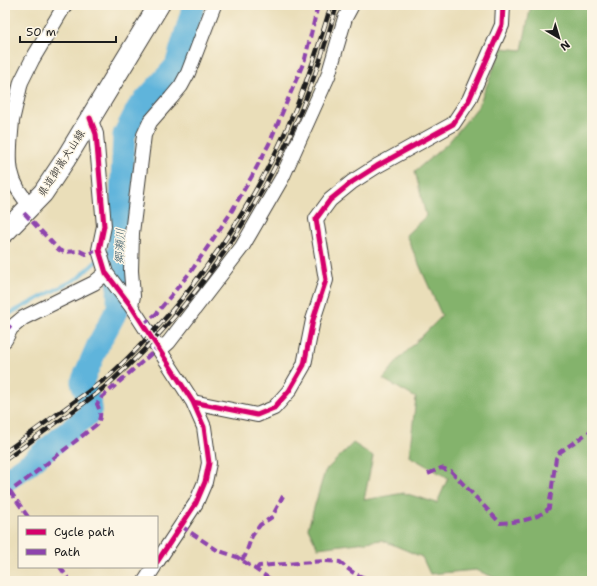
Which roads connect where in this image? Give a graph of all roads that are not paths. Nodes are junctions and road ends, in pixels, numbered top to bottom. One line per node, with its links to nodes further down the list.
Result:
1 (65, 5): 6 (street)
2 (159, 5): 7 (main road, 県道御嵩犬山線)
3 (214, 5): 11 (street)
4 (352, 5): 13 (street)
5 (503, 5): 14 (street)
6 (9, 118): 8 (street)
7 (90, 118): 8 (main road, 県道御嵩犬山線); 10 (street)
8 (31, 206): 9 (main road, 県道御嵩犬山線)
9 (5, 232)
10 (105, 270): 11 (street); 12 (street)
11 (129, 303): 13 (street)
12 (5, 340)
13 (160, 350): 14 (street)
14 (193, 402): 15 (street)
15 (158, 560)
16 (153, 568): 17 (street)
17 (145, 581)

